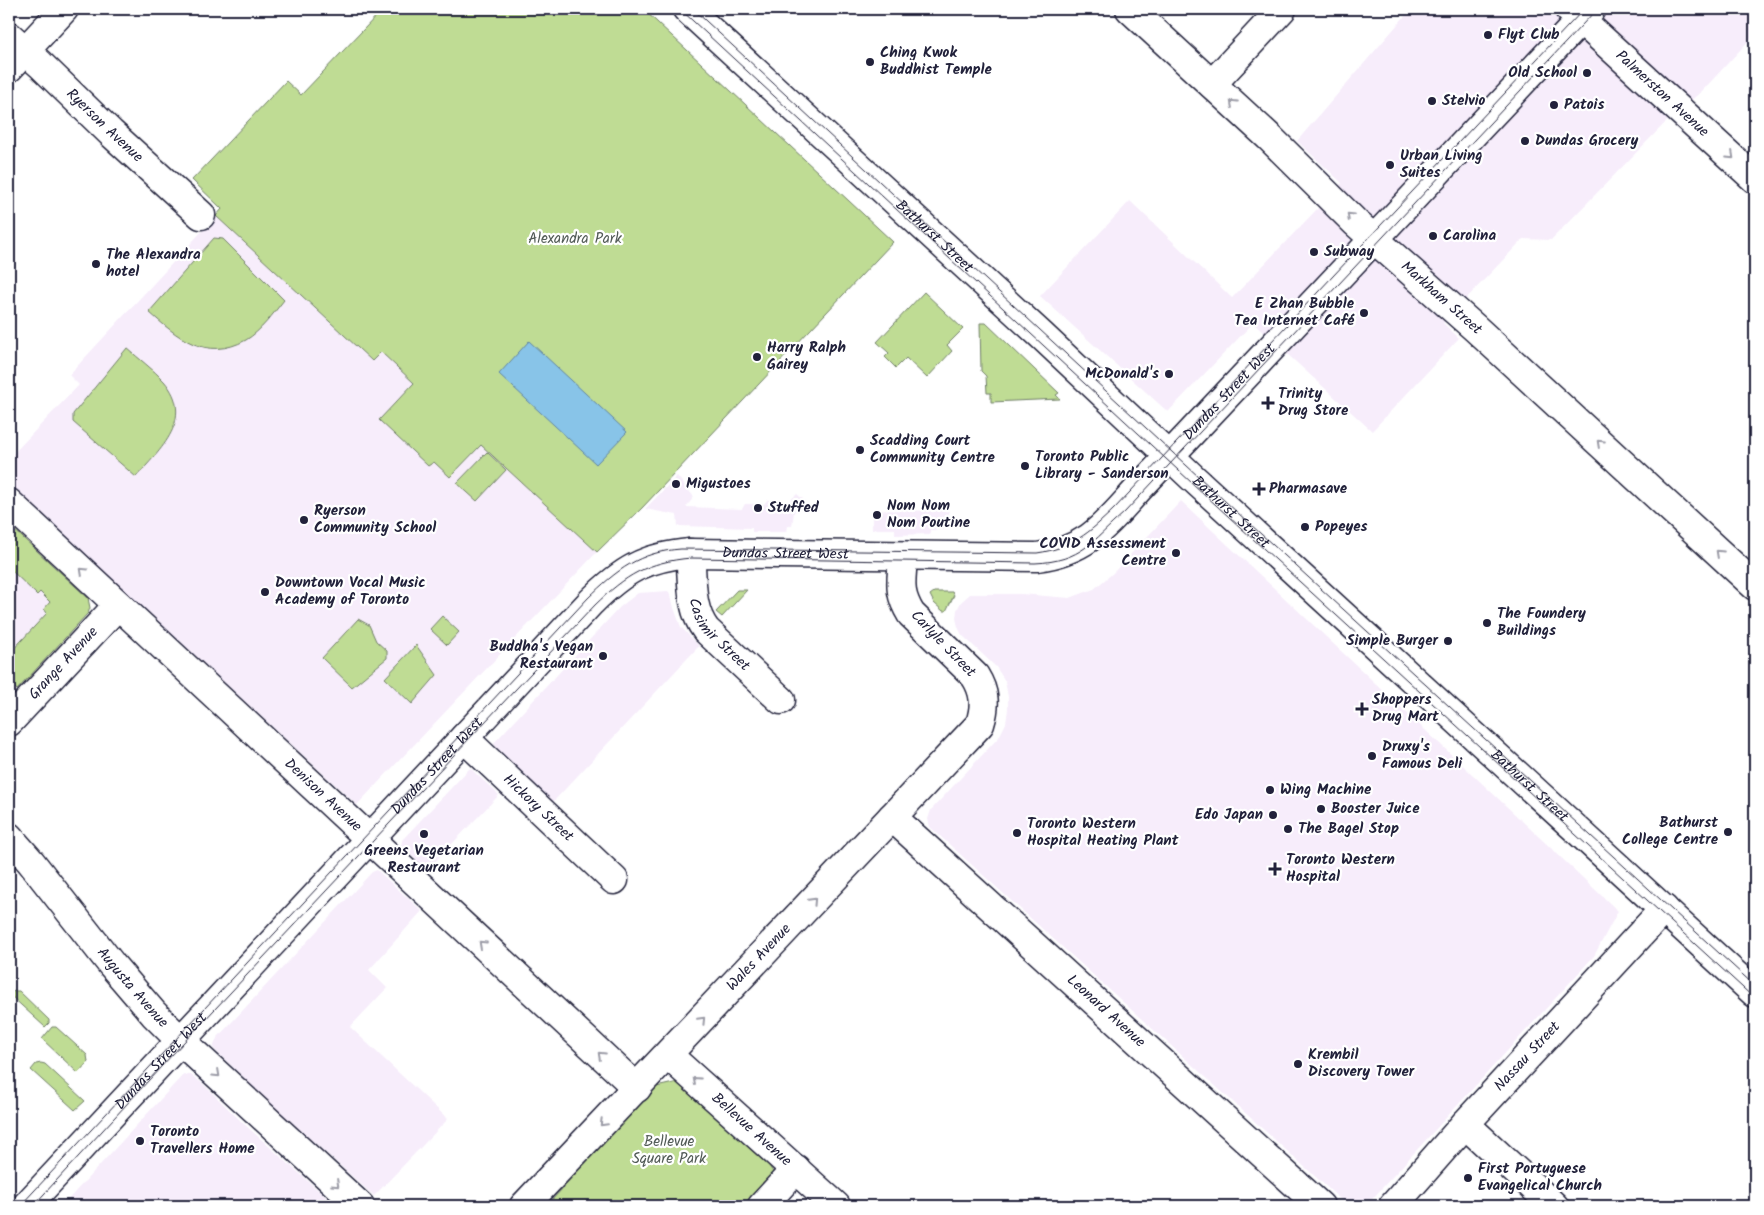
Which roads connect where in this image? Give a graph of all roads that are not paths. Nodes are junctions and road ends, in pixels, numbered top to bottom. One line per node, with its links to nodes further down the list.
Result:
1 (64, 9): 6 (street)
2 (687, 9): 11 (street, Bathurst Street)
3 (1130, 9): 7 (street, Markham Street)
4 (1282, 9): 7 (street)
5 (1580, 12): 8 (street, Palmerston Avenue, one-way to 8); 10 (street, Dundas Street West)
6 (14, 51): 9 (street, Ryerson Avenue)
7 (1212, 84): 10 (street, Markham Street, one-way to 7)
8 (1755, 179)
9 (201, 215)
10 (1374, 238): 11 (street, Dundas Street West); 15 (street, Markham Street, one-way to 10)
11 (1170, 456): 14 (street, Dundas Street West); 25 (street, Bathurst Street)
12 (9, 503): 16 (street, Denison Avenue, one-way to 12)
13 (690, 553): 14 (street, Dundas Street West); 17 (street, Casimir Street); 20 (street, Dundas Street West)
14 (903, 556): 18 (street, Carlyle Street)
15 (1755, 586)
16 (118, 605): 19 (street, Grange Avenue); 23 (street, Denison Avenue)
17 (781, 700)
18 (985, 702): 21 (street, Wales Avenue)
19 (9, 722)
20 (464, 738): 23 (street, Dundas Street West); 24 (street, Hickory Street)
21 (892, 817): 28 (street, Wales Avenue, one-way to 21); 37 (street, Leonard Avenue)
22 (9, 836): 27 (street, Augusta Avenue)
23 (369, 839): 27 (street, Dundas Street West); 29 (street, Denison Avenue, one-way to 23)
24 (614, 880)
25 (1664, 909): 26 (street, Bathurst Street); 30 (street, Nassau Street)
26 (1755, 993)
27 (181, 1041): 32 (street, Dundas Street West); 33 (street, Augusta Avenue, one-way to 33)
28 (668, 1055): 29 (street, Wales Avenue); 31 (street, Bellevue Avenue, one-way to 28)
29 (637, 1088): 34 (street, Wales Avenue, one-way to 34)
30 (1465, 1124): 38 (street, Nassau Street); 39 (street)
31 (796, 1170): 35 (street); 36 (street, Bellevue Avenue)
32 (26, 1206)
33 (360, 1206)
34 (524, 1206)
35 (762, 1206)
36 (836, 1206)
37 (1320, 1206)
38 (1393, 1206)
39 (1554, 1206)

